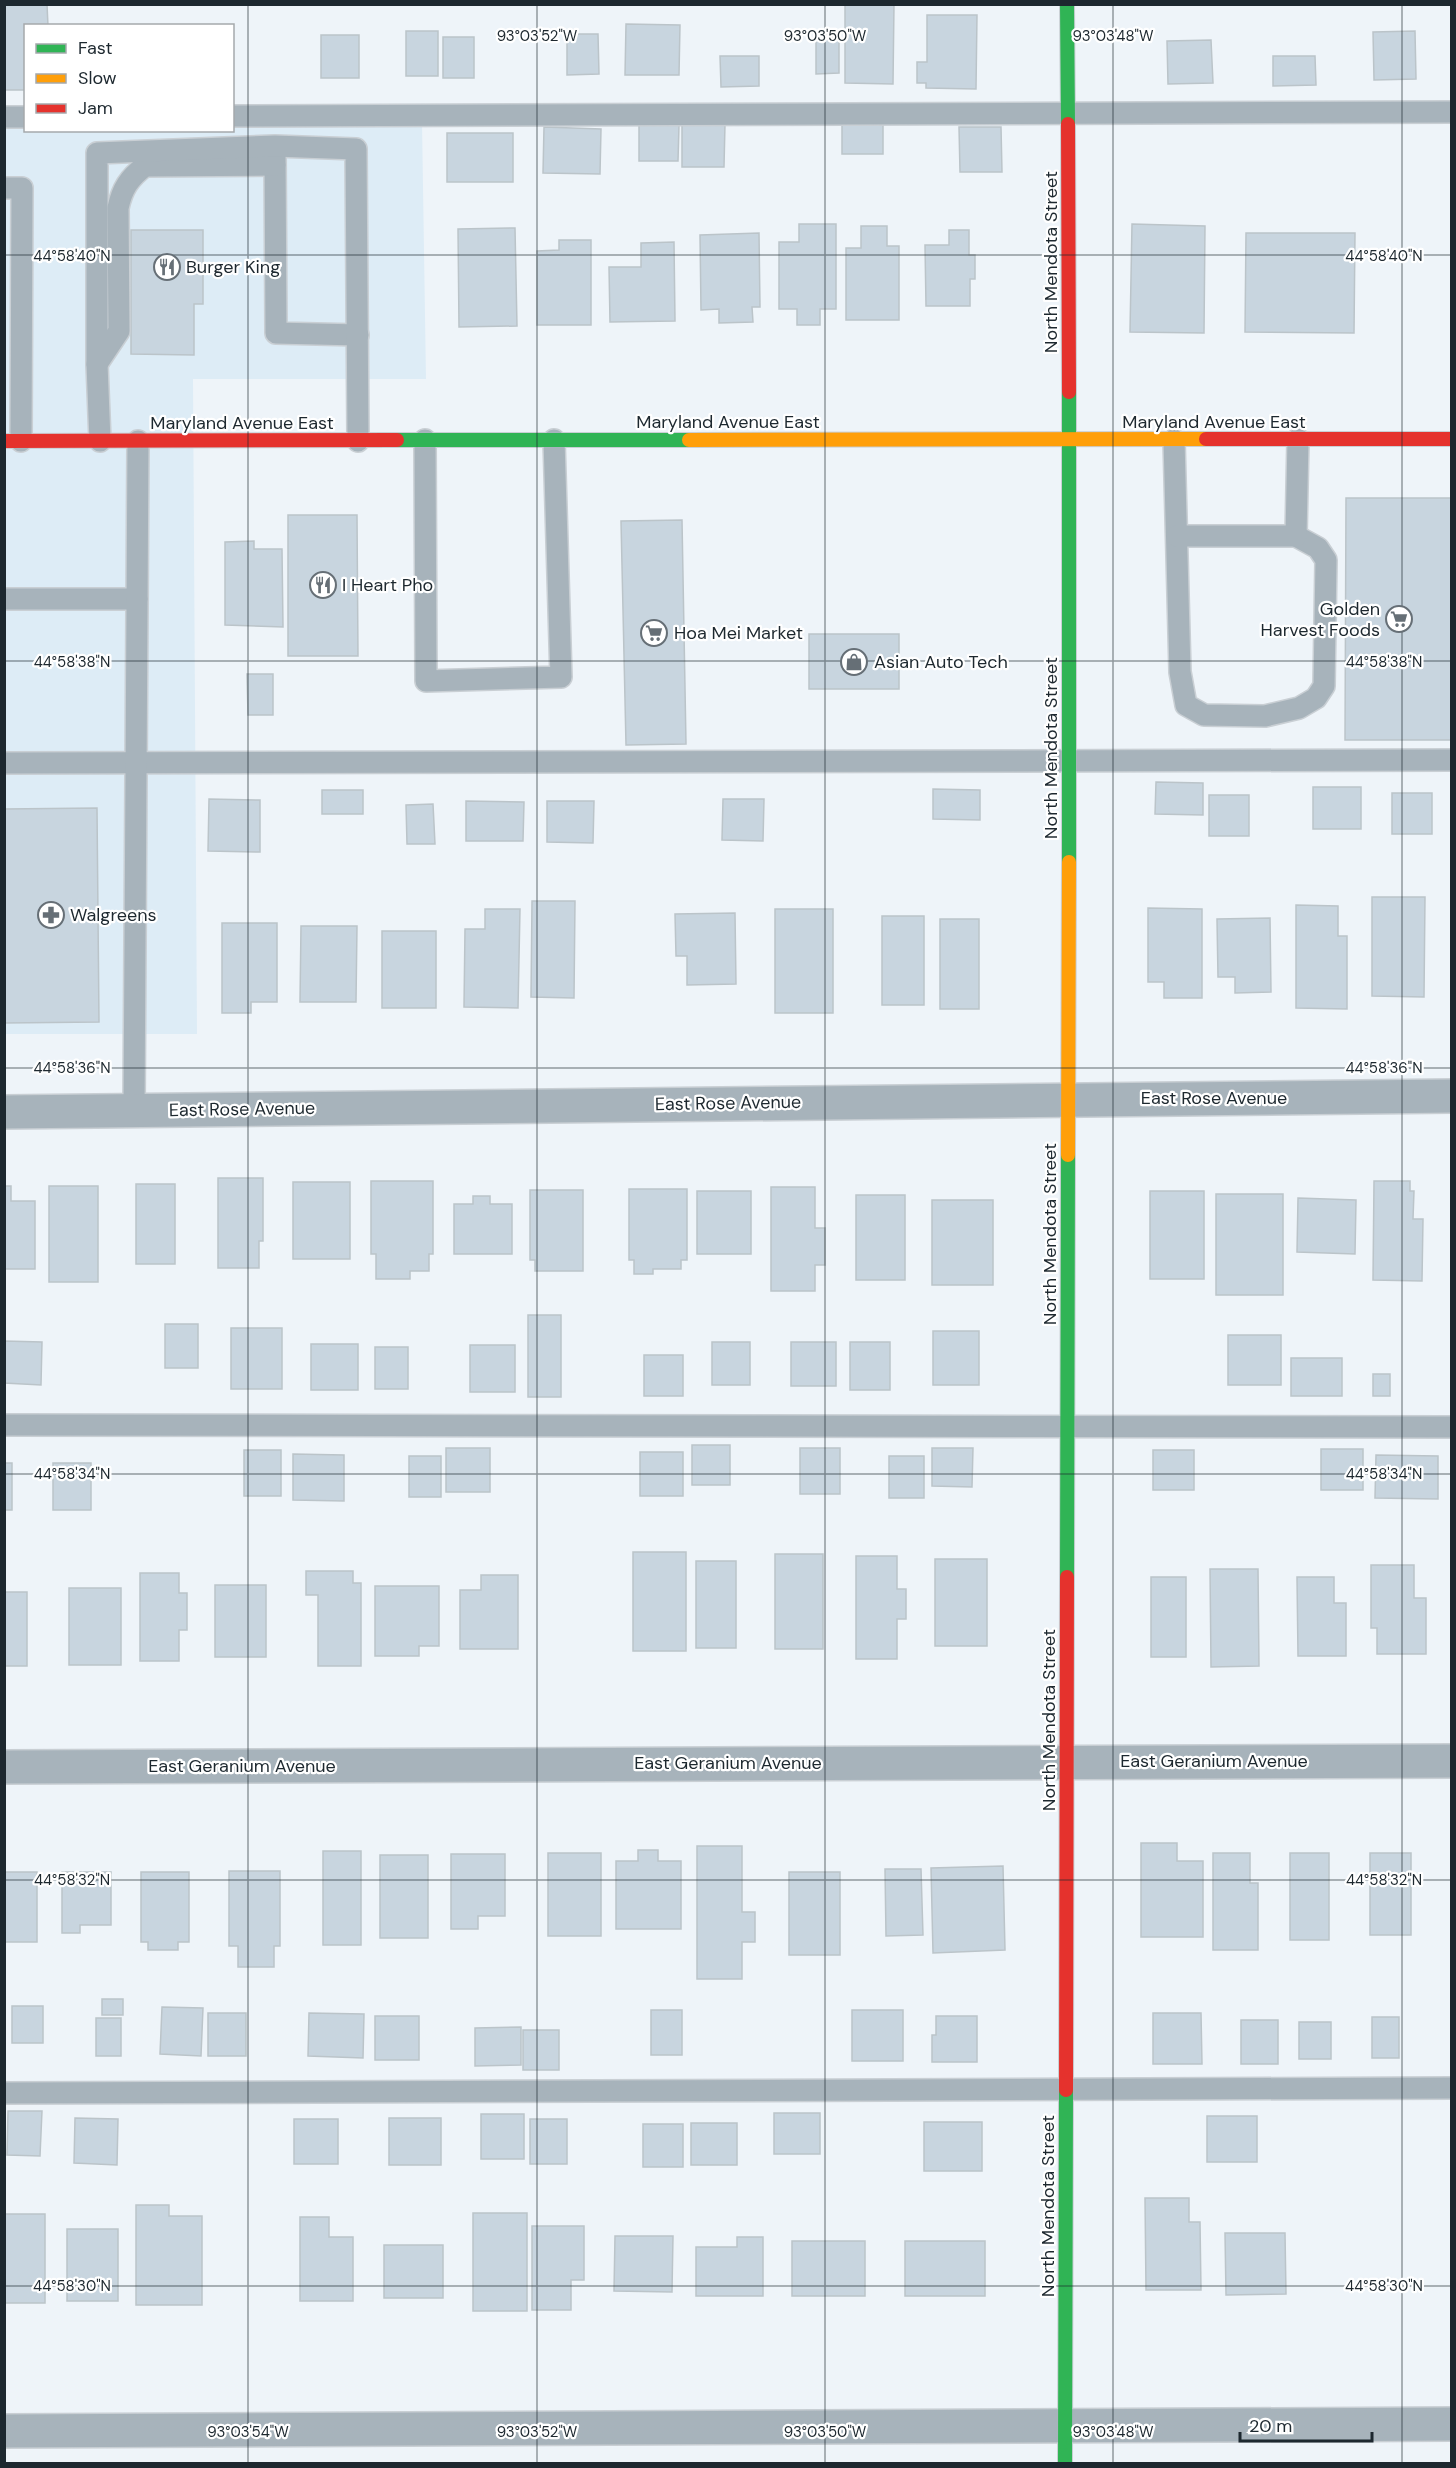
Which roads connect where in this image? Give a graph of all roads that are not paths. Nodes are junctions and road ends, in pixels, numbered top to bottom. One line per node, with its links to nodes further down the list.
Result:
1 (1067, 4): 2 (street, North Mendota Street)
2 (1068, 112): 3 (lane); 4 (lane); 15 (street, North Mendota Street)
3 (1452, 112)
4 (234, 116)
5 (4, 117): 6 (lane)
6 (24, 117)
7 (275, 155): 9 (lane); 9 (lane); 10 (lane); 10 (lane)
8 (4, 188): 17 (lane)
9 (358, 335): 20 (lane)
10 (97, 364): 18 (lane)
11 (1298, 439): 12 (street, Maryland Avenue East); 16 (street, Maryland Avenue East); 22 (lane)
12 (1452, 439)
13 (425, 440): 14 (street, Maryland Avenue East); 14 (lane); 20 (street, Maryland Avenue East)
14 (554, 440): 15 (street, Maryland Avenue East)
15 (1070, 440): 16 (street, Maryland Avenue East); 26 (street, North Mendota Street)
16 (1174, 440): 21 (lane)
17 (13, 441): 18 (street, Maryland Avenue East)
18 (100, 441): 19 (street, Maryland Avenue East)
19 (138, 441): 20 (street, Maryland Avenue East); 24 (lane)
20 (358, 441)
21 (1177, 536): 22 (lane); 22 (lane)
22 (1296, 536)
23 (4, 599): 24 (lane)
24 (137, 599): 28 (lane)
25 (1452, 760): 26 (lane)
26 (1069, 762): 28 (lane); 30 (street, North Mendota Street)
27 (4, 763): 28 (lane)
28 (136, 763): 31 (lane)
29 (1452, 1096): 30 (street, East Rose Avenue)
30 (1068, 1099): 31 (street, East Rose Avenue); 35 (street, North Mendota Street)
31 (134, 1110): 32 (street, East Rose Avenue)
32 (4, 1112)
33 (4, 1425): 35 (lane)
34 (1452, 1427): 35 (lane)
35 (1067, 1428): 37 (street, North Mendota Street)
36 (1452, 1761): 37 (street, East Geranium Avenue)
37 (1067, 1762): 38 (street, East Geranium Avenue); 40 (street, North Mendota Street)
38 (4, 1767)
39 (1452, 2088): 40 (lane)
40 (1066, 2090): 41 (lane); 43 (street, North Mendota Street)
41 (4, 2093)
42 (1452, 2424): 43 (street)
43 (1065, 2426): 44 (street); 45 (street, North Mendota Street)
44 (4, 2431)
45 (1065, 2463)

